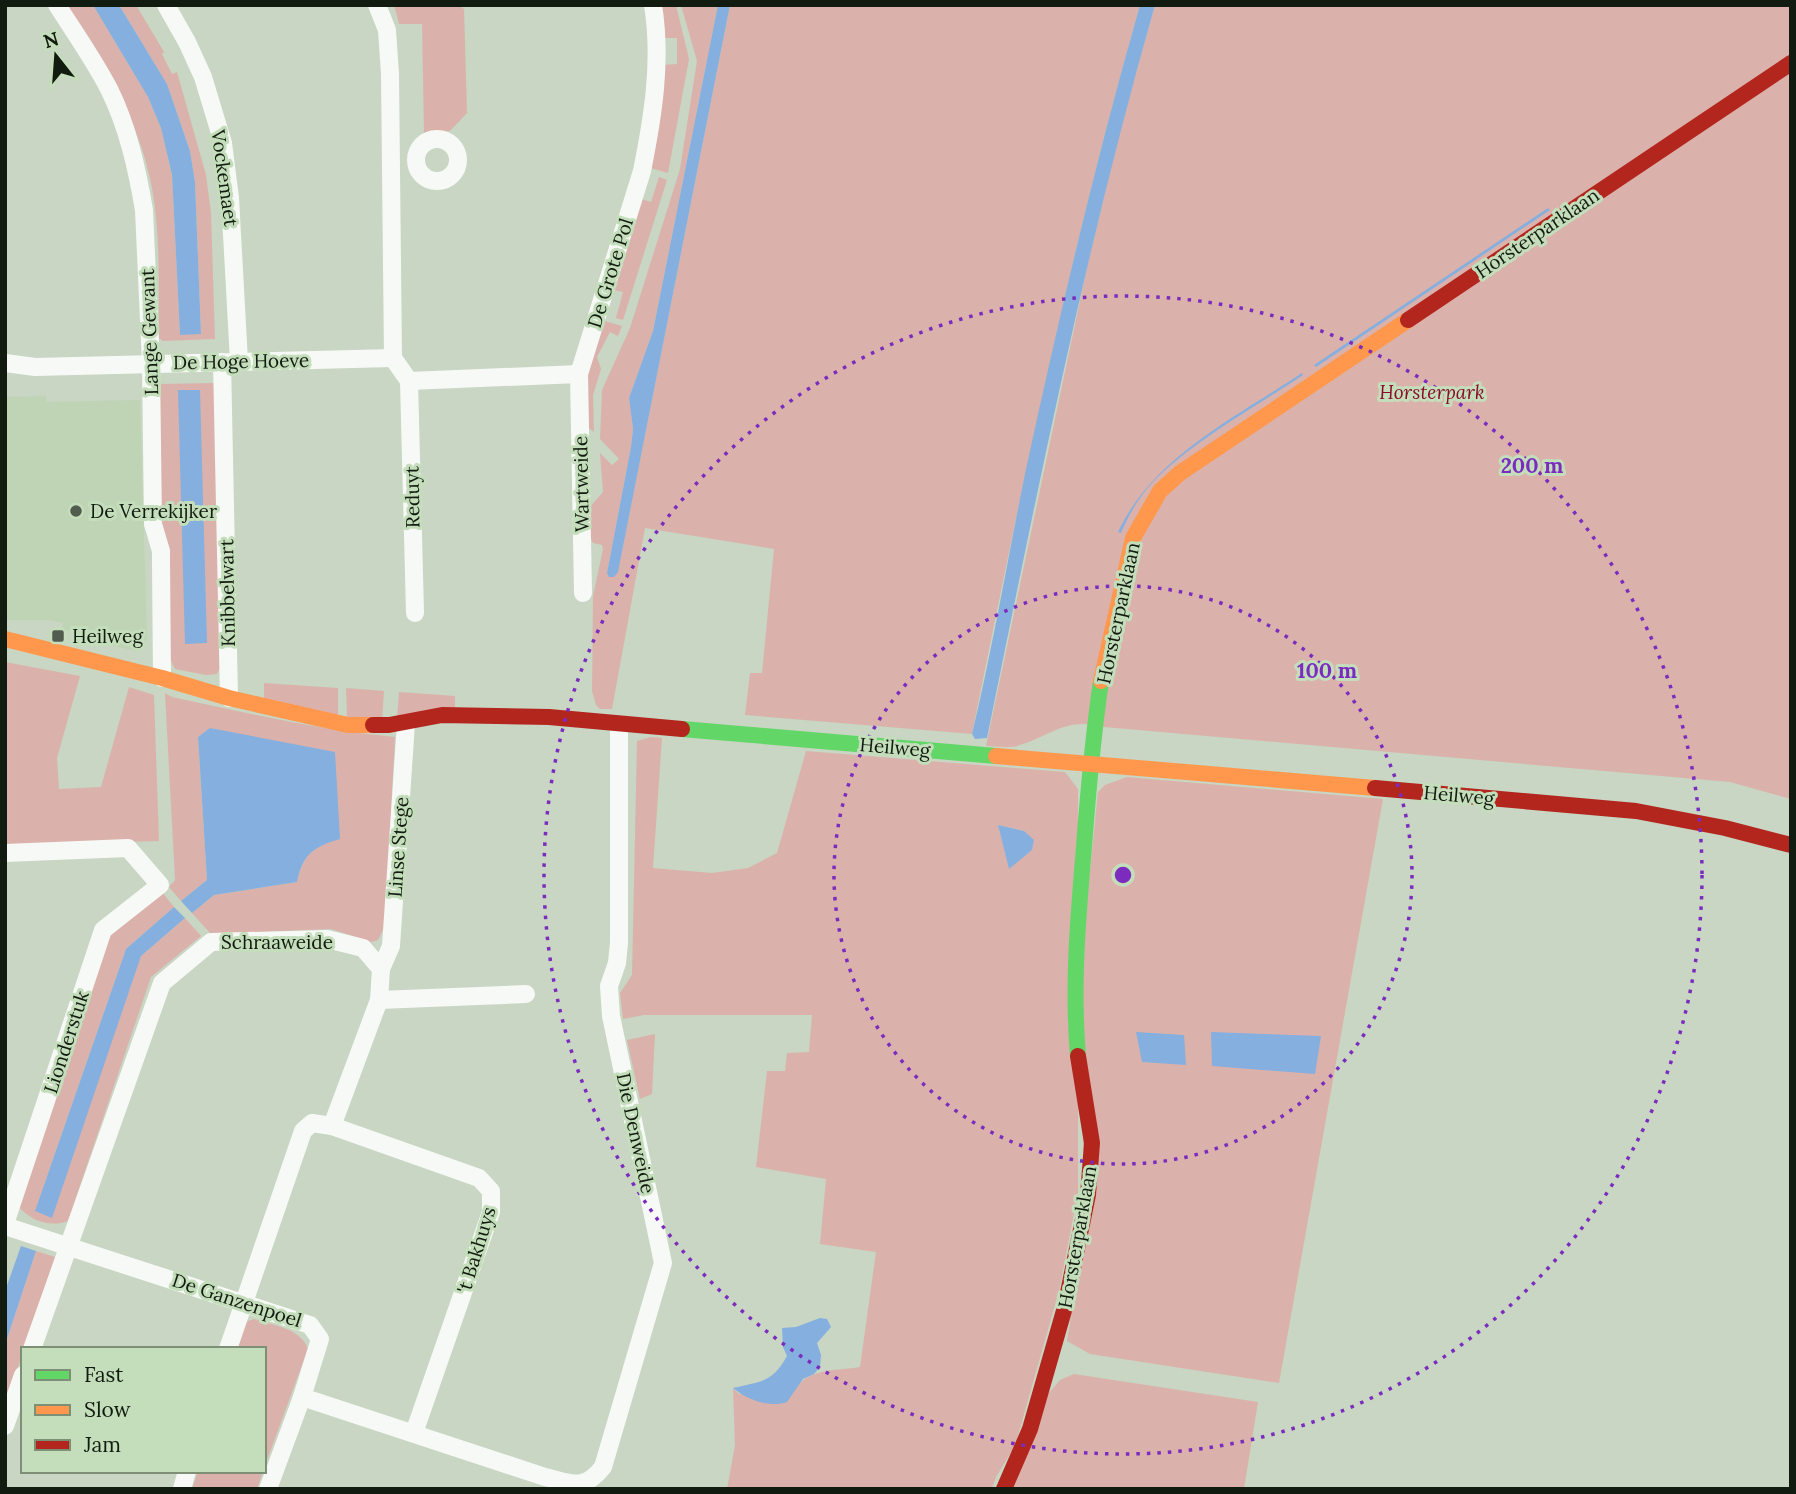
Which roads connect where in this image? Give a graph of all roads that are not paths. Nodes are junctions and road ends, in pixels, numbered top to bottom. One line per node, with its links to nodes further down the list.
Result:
1 (57, 5): 11 (street, Lange Gewant)
2 (166, 5): 9 (street, Vockemaet)
3 (377, 5): 7 (street)
4 (653, 5): 12 (street, De Grote Pol)
5 (1791, 63): 21 (street, Horsterparklaan)
6 (416, 161): 7 (street)
7 (391, 163): 8 (street)
8 (393, 358): 9 (street, De Hoge Hoeve); 13 (street)
9 (231, 362): 11 (street, De Hoge Hoeve); 18 (street, Knibbelwart)
10 (5, 363): 11 (street, De Hoge Hoeve)
11 (151, 364): 17 (street, Lange Gewant)
12 (579, 374): 13 (street); 14 (street, Wartweide)
13 (410, 381): 15 (street, Reduyt)
14 (583, 593)
15 (415, 613)
16 (5, 639): 17 (street, Heilweg)
17 (162, 678): 18 (street, Heilweg)
18 (229, 698): 19 (street, Heilweg)
19 (406, 723): 20 (street, Heilweg); 24 (street, Linse Stege)
20 (619, 724): 21 (street, Heilweg); 37 (street, Die Denweide)
21 (1091, 762): 22 (street, Heilweg); 39 (street, Horsterparklaan)
22 (1791, 845)
23 (5, 853): 28 (street, Lionderstuk)
24 (381, 969): 26 (street); 29 (street, Schraaweide)
25 (526, 994): 26 (street)
26 (379, 1000): 27 (street)
27 (332, 1126): 30 (street); 36 (street, 't Bakhuys)
28 (5, 1225): 29 (street, De Ganzenpoel)
29 (68, 1245): 30 (street, De Ganzenpoel); 31 (street, Schraaweide)
30 (244, 1302): 32 (street); 34 (street, De Ganzenpoel)
31 (33, 1347)
32 (229, 1347)
33 (21, 1381): 35 (street)
34 (302, 1397): 36 (street); 38 (street)
35 (5, 1426)
36 (414, 1433): 37 (street)
37 (542, 1483)
38 (268, 1489)
39 (1004, 1489)

